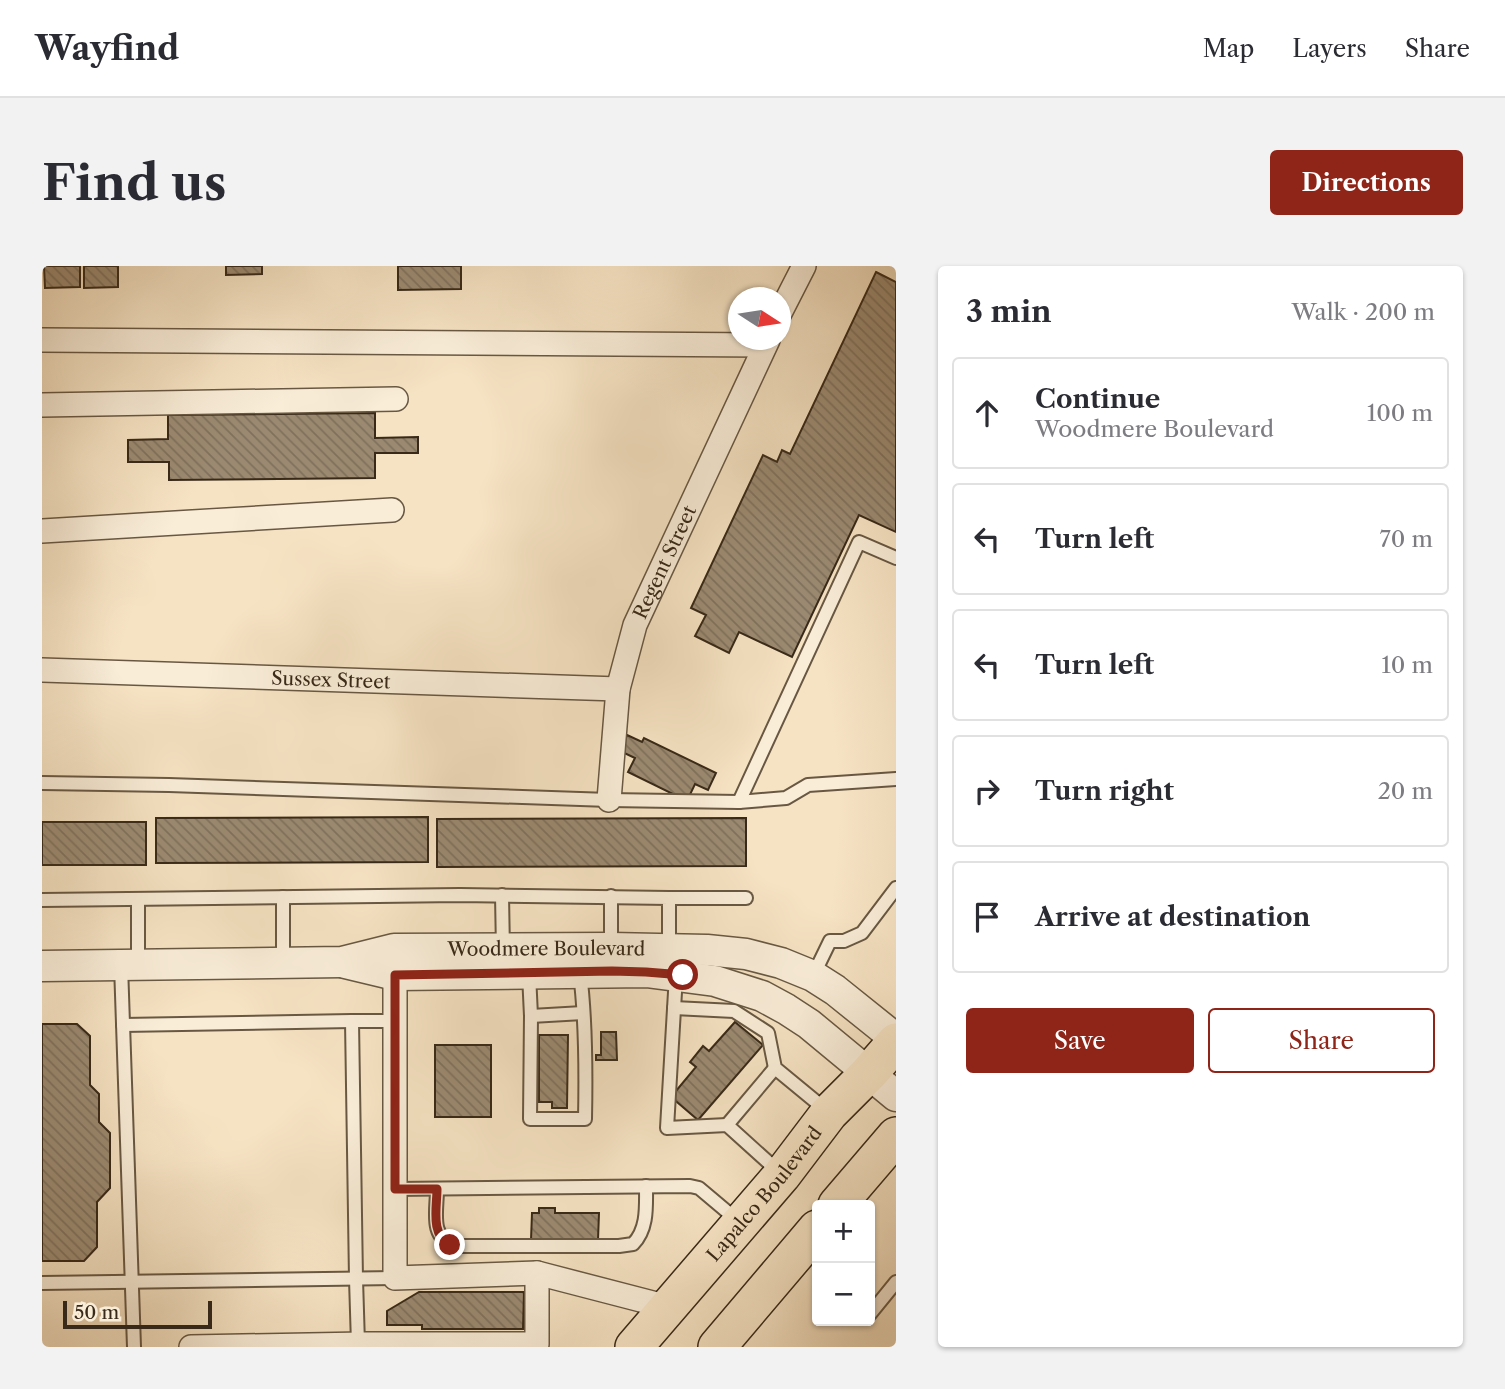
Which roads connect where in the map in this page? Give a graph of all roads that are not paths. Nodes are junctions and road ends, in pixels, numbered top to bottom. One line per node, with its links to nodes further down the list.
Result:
1 (804, 266): 2 (street)
2 (791, 291)
3 (42, 340): 4 (street)
4 (728, 342)
5 (762, 350): 12 (street, Regent Street)
6 (396, 399): 7 (street)
7 (42, 405)
8 (392, 510): 9 (street)
9 (42, 531)
10 (896, 558): 16 (lane)
11 (42, 670): 12 (street, Sussex Street)
12 (618, 688): 15 (street, Regent Street)
13 (896, 779): 16 (lane)
14 (42, 783): 15 (lane)
15 (609, 800): 16 (lane)
16 (739, 802)
17 (896, 888): 33 (lane)
18 (502, 895): 19 (lane); 20 (lane); 27 (lane)
19 (611, 896): 21 (lane); 25 (lane)
20 (283, 897): 23 (lane); 28 (lane)
21 (669, 898): 22 (lane); 30 (lane)
22 (746, 898)
23 (138, 899): 24 (lane); 31 (lane)
24 (42, 900)
25 (611, 959): 26 (street, Woodmere Boulevard); 30 (street, Woodmere Boulevard)
26 (580, 960): 27 (street, Woodmere Boulevard); 35 (lane)
27 (515, 961): 29 (street, Woodmere Boulevard); 36 (lane)
28 (283, 962): 29 (street, Woodmere Boulevard); 31 (street, Woodmere Boulevard)
29 (395, 962): 38 (street)
30 (672, 962): 33 (street, Woodmere Boulevard); 34 (lane); 42 (street, Woodmere Boulevard)
31 (130, 965): 32 (street, Woodmere Boulevard); 39 (lane)
32 (42, 966)
33 (813, 976): 40 (street, Woodmere Boulevard)
34 (674, 1008): 41 (lane); 44 (lane)
35 (583, 1013): 36 (lane); 36 (lane)
36 (531, 1016)
37 (352, 1021): 38 (lane); 39 (lane); 55 (lane)
38 (395, 1021): 48 (street)
39 (123, 1025): 56 (lane)
40 (896, 1040): 42 (main road, Lapalco Boulevard)
41 (775, 1068): 43 (lane); 44 (lane)
42 (883, 1084): 43 (main road, Lapalco Boulevard)
43 (829, 1113): 46 (main road, Lapalco Boulevard)
44 (727, 1125): 46 (lane)
45 (896, 1136): 50 (main road)
46 (782, 1175): 52 (main road, Lapalco Boulevard)
47 (646, 1186): 49 (lane); 49 (lane); 52 (lane)
48 (395, 1189): 49 (lane); 54 (street)
49 (437, 1189)
50 (841, 1200)
51 (812, 1235): 67 (main road)
52 (729, 1236): 59 (main road, Lapalco Boulevard); 66 (main road)
53 (537, 1273): 54 (street); 59 (street); 62 (street)
54 (395, 1278): 55 (lane)
55 (356, 1279): 56 (lane); 61 (lane)
56 (132, 1282): 58 (lane); 63 (lane)
57 (896, 1282): 60 (lane)
58 (42, 1283)
59 (668, 1307): 65 (main road, Lapalco Boulevard)
60 (875, 1308)
61 (358, 1344): 62 (street); 64 (street)
62 (539, 1345)
63 (134, 1347)
64 (191, 1347)
65 (634, 1347)
66 (653, 1347)
67 (718, 1347)

